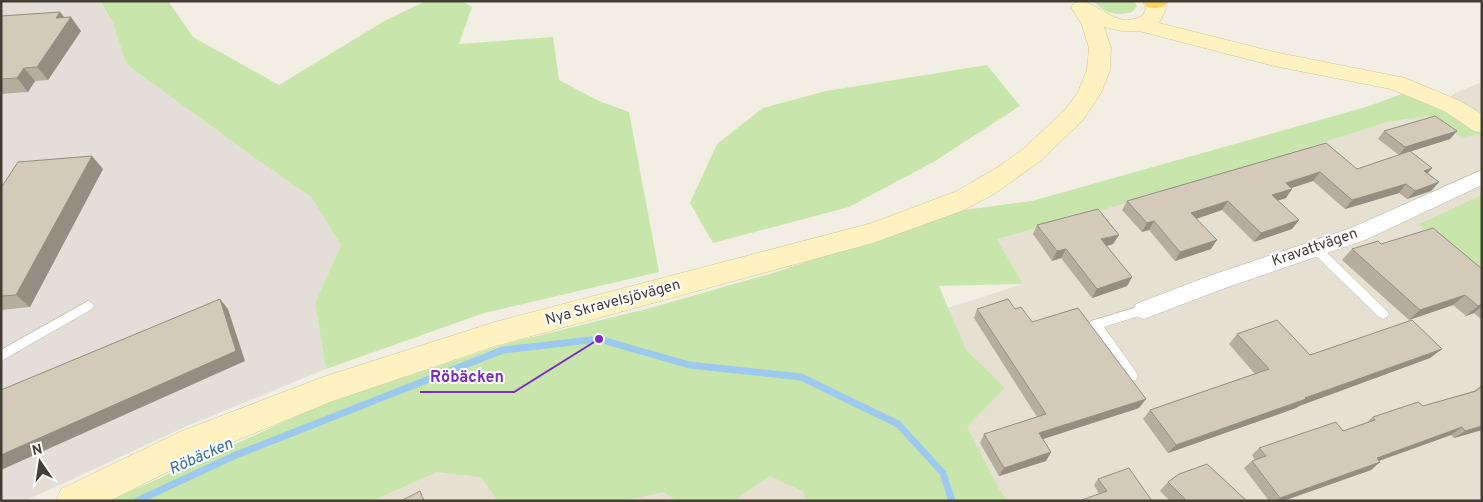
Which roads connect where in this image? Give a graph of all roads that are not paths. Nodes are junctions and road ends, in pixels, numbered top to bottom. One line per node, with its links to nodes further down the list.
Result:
1 (1082, 7): 2 (main road); 3 (main road, Nya Skravelsjövägen)
2 (1146, 12): 3 (main road, Nya Skravelsjövägen); 4 (main road)
3 (1100, 50): 12 (main road, Nya Skravelsjövägen)
4 (1482, 125)
5 (1482, 177): 6 (street, Kravattvägen)
6 (1316, 249): 8 (street, Kravattvägen); 9 (lane)
7 (88, 306): 10 (lane)
8 (1144, 310): 11 (lane)
9 (1383, 314)
10 (1, 356)
11 (1132, 376)
12 (73, 501)

